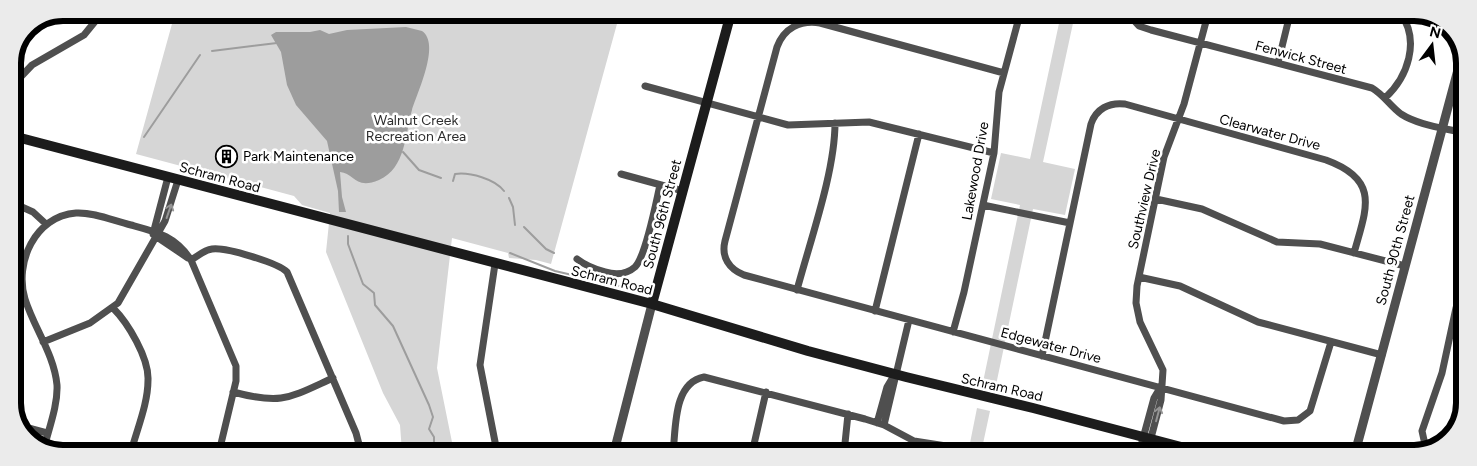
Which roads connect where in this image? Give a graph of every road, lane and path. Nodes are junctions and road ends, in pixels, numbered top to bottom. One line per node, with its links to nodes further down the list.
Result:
1 (95, 21): 11 (street)
2 (729, 21): 15 (main road, South 96th Street)
3 (1018, 21): 10 (street, Lakewood Drive)
4 (1134, 21): 8 (street, Fenwick Street)
5 (1206, 21): 8 (street, Southview Drive)
6 (1288, 21): 9 (street)
7 (1406, 21): 14 (street)
8 (1201, 43): 9 (street, Fenwick Street); 17 (street, Southview Drive)
9 (1278, 63): 14 (street, Fenwick Street)
10 (1004, 73): 16 (street); 23 (street, Lakewood Drive)
11 (21, 75)
12 (1456, 77): 19 (street, South 90th Street)
13 (645, 86): 15 (street)
14 (1385, 98): 19 (street, Fenwick Street)
15 (707, 102): 16 (street); 27 (main road, South 96th Street)
16 (758, 117): 18 (street); 40 (street, Edgewater Drive)
17 (1178, 120): 28 (street, Southview Drive); 31 (street, Clearwater Drive); 34 (street, Clearwater Drive)
18 (835, 123): 21 (street); 40 (street)
19 (1443, 128): 20 (street, Fenwick Street); 38 (street, South 90th Street)
20 (1456, 131)
21 (919, 134): 23 (street); 45 (street)
22 (21, 138): 25 (main road, Schram Road)
23 (994, 153): 29 (street, Lakewood Drive)
24 (621, 174): 26 (street)
25 (173, 179): 33 (street); 37 (main road, Schram Road)
26 (660, 185): 27 (street); 35 (street)
27 (682, 191): 42 (main road, South 96th Street)
28 (1156, 199): 34 (street); 39 (street, Southview Drive)
29 (983, 205): 31 (street); 47 (street, Lakewood Drive)
30 (21, 207): 32 (street)
31 (1070, 223): 51 (street)
32 (46, 224): 33 (street); 41 (street)
33 (154, 234): 36 (street); 43 (street)
34 (1354, 253): 38 (street)
35 (577, 259)
36 (191, 260): 53 (street); 55 (street)
37 (495, 264): 42 (main road, Schram Road); 68 (street)
38 (1405, 266): 50 (street, South 90th Street)
39 (1139, 277): 49 (street); 54 (street, Southview Drive)
40 (797, 290): 45 (street, Edgewater Drive)
41 (23, 291): 48 (street)
42 (652, 304): 52 (main road, Schram Road); 69 (street, South 96th Street)
43 (113, 308): 48 (street); 65 (street)
44 (1456, 308): 63 (street)
45 (875, 311): 46 (street, Edgewater Drive)
46 (909, 320): 47 (street, Edgewater Drive); 52 (street)
47 (953, 332): 51 (street, Edgewater Drive)
48 (44, 342): 60 (street)
49 (1331, 342): 50 (street); 54 (street, Edgewater Drive)
50 (1382, 355): 77 (street, South 90th Street)
51 (1042, 356): 54 (street, Edgewater Drive)
52 (895, 375): 58 (street); 61 (main road, Schram Road)
53 (333, 378): 55 (street); 67 (street)
54 (1160, 388): 61 (street, Southview Drive)
55 (233, 392): 66 (street)
56 (766, 392): 57 (street); 70 (street); 71 (street)
57 (848, 414): 58 (street); 72 (street)
58 (881, 424): 64 (street)
59 (31, 429): 60 (street)
60 (47, 433): 62 (street)
61 (1147, 438): 74 (street, Southview Drive); 75 (street, Southview Drive); 76 (main road, Schram Road)
62 (45, 441)
63 (1425, 443)
64 (929, 444): 73 (street)
65 (133, 445)
66 (221, 445)
67 (359, 445)
68 (496, 445)
69 (616, 445)
70 (674, 445)
71 (754, 445)
72 (845, 445)
73 (936, 445)
74 (1143, 445)
75 (1147, 445)
76 (1174, 445)
77 (1357, 445)

